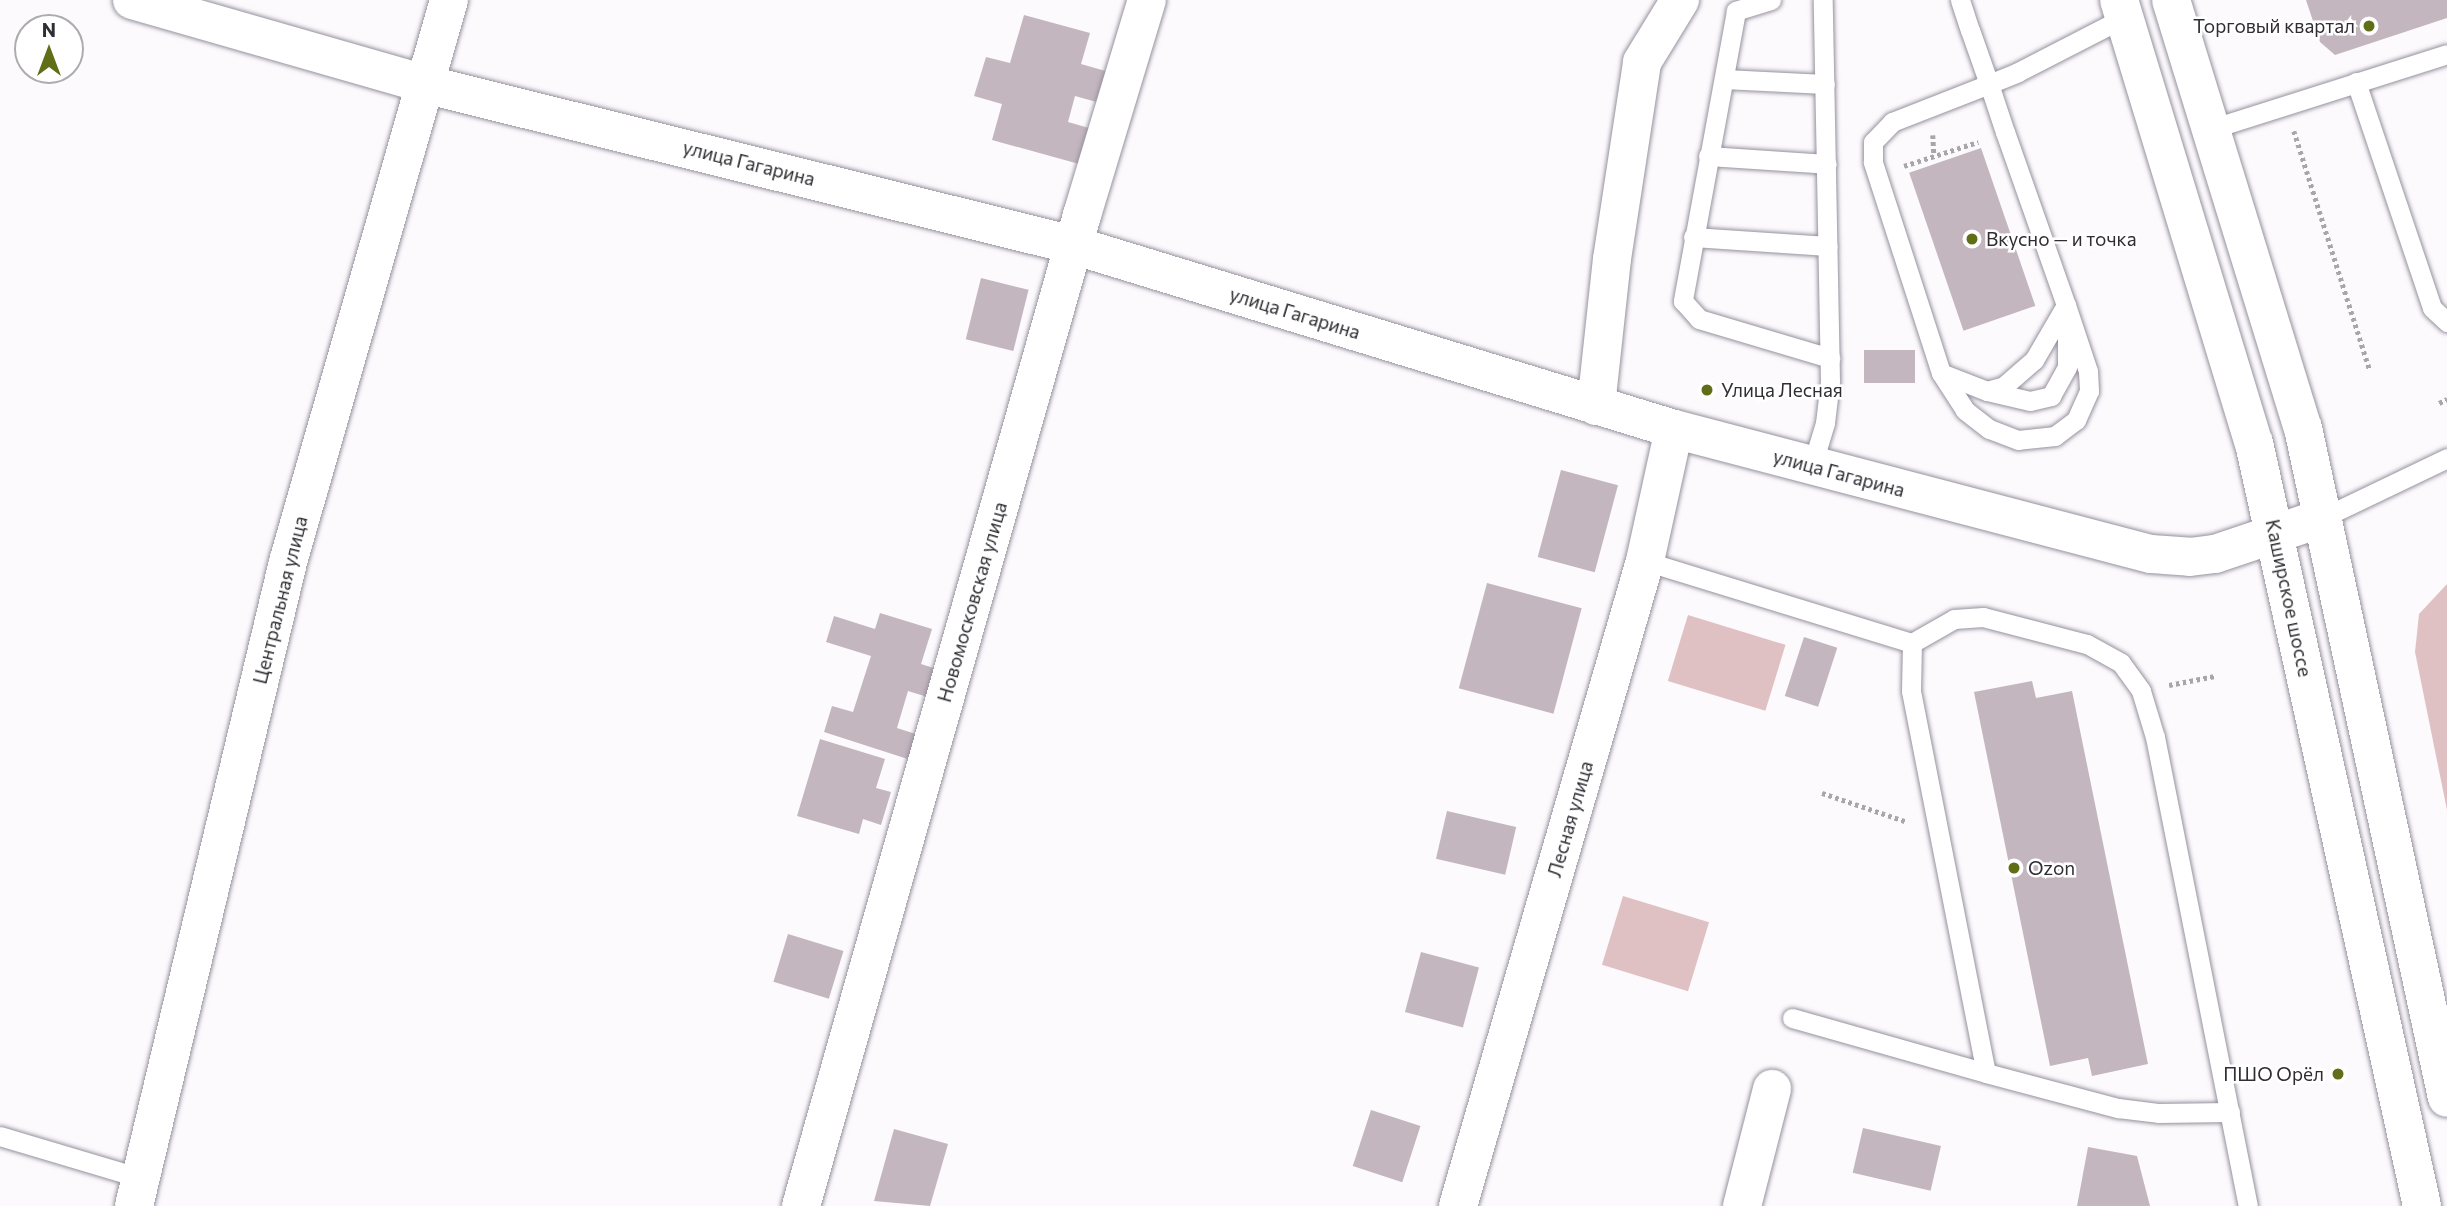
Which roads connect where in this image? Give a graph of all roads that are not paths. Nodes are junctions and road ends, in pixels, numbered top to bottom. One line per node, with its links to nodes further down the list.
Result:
1 (132, 0): 14 (street, улица Гагарина)
2 (449, 0): 14 (street, Центральная улица)
3 (1147, 0): 21 (street, Новомосковская улица)
4 (1680, 0): 28 (street)
5 (1771, 0): 9 (lane)
6 (1822, 0): 15 (lane)
7 (1960, 0): 16 (lane)
8 (2171, 0): 17 (street)
9 (1736, 6): 12 (lane)
10 (2122, 9): 16 (lane); 33 (street, Каширское шоссе)
11 (2447, 54): 13 (lane)
12 (1724, 79): 15 (lane); 18 (lane)
13 (2356, 82): 17 (lane); 24 (lane)
14 (424, 84): 21 (street, улица Гагарина); 42 (street, Центральная улица)
15 (1825, 84): 19 (lane)
16 (1989, 84): 23 (lane); 26 (lane)
17 (2214, 128): 32 (street)
18 (1708, 156): 19 (lane); 20 (lane)
19 (1827, 164): 22 (lane)
20 (1693, 237): 22 (lane); 25 (lane)
21 (1073, 245): 28 (street, улица Гагарина); 43 (street, Новомосковская улица)
22 (1828, 246): 25 (lane)
23 (2066, 304): 26 (lane); 27 (lane); 27 (lane)
24 (2447, 322)
25 (1830, 358): 31 (lane)
26 (1941, 373): 27 (lane)
27 (1987, 391)
28 (1596, 407): 29 (street, улица Гагарина)
29 (1674, 429): 31 (street, улица Гагарина); 34 (street, Лесная улица)
30 (2447, 458): 32 (lane, улица Гагарина)
31 (1812, 466): 33 (street, улица Гагарина)
32 (2322, 518): 33 (street, улица Гагарина); 39 (street)
33 (2275, 534): 47 (street, Каширское шоссе)
34 (1645, 561): 35 (lane); 44 (street, Лесная улица)
35 (1912, 643): 37 (lane); 40 (lane)
36 (1792, 1018): 37 (lane)
37 (1986, 1073): 40 (lane)
38 (1772, 1089): 45 (street)
39 (2447, 1098)
40 (2230, 1112): 46 (lane)
41 (0, 1136): 42 (lane)
42 (139, 1192)
43 (801, 1206)
44 (1458, 1206)
45 (1742, 1206)
46 (2248, 1206)
47 (2422, 1206)

